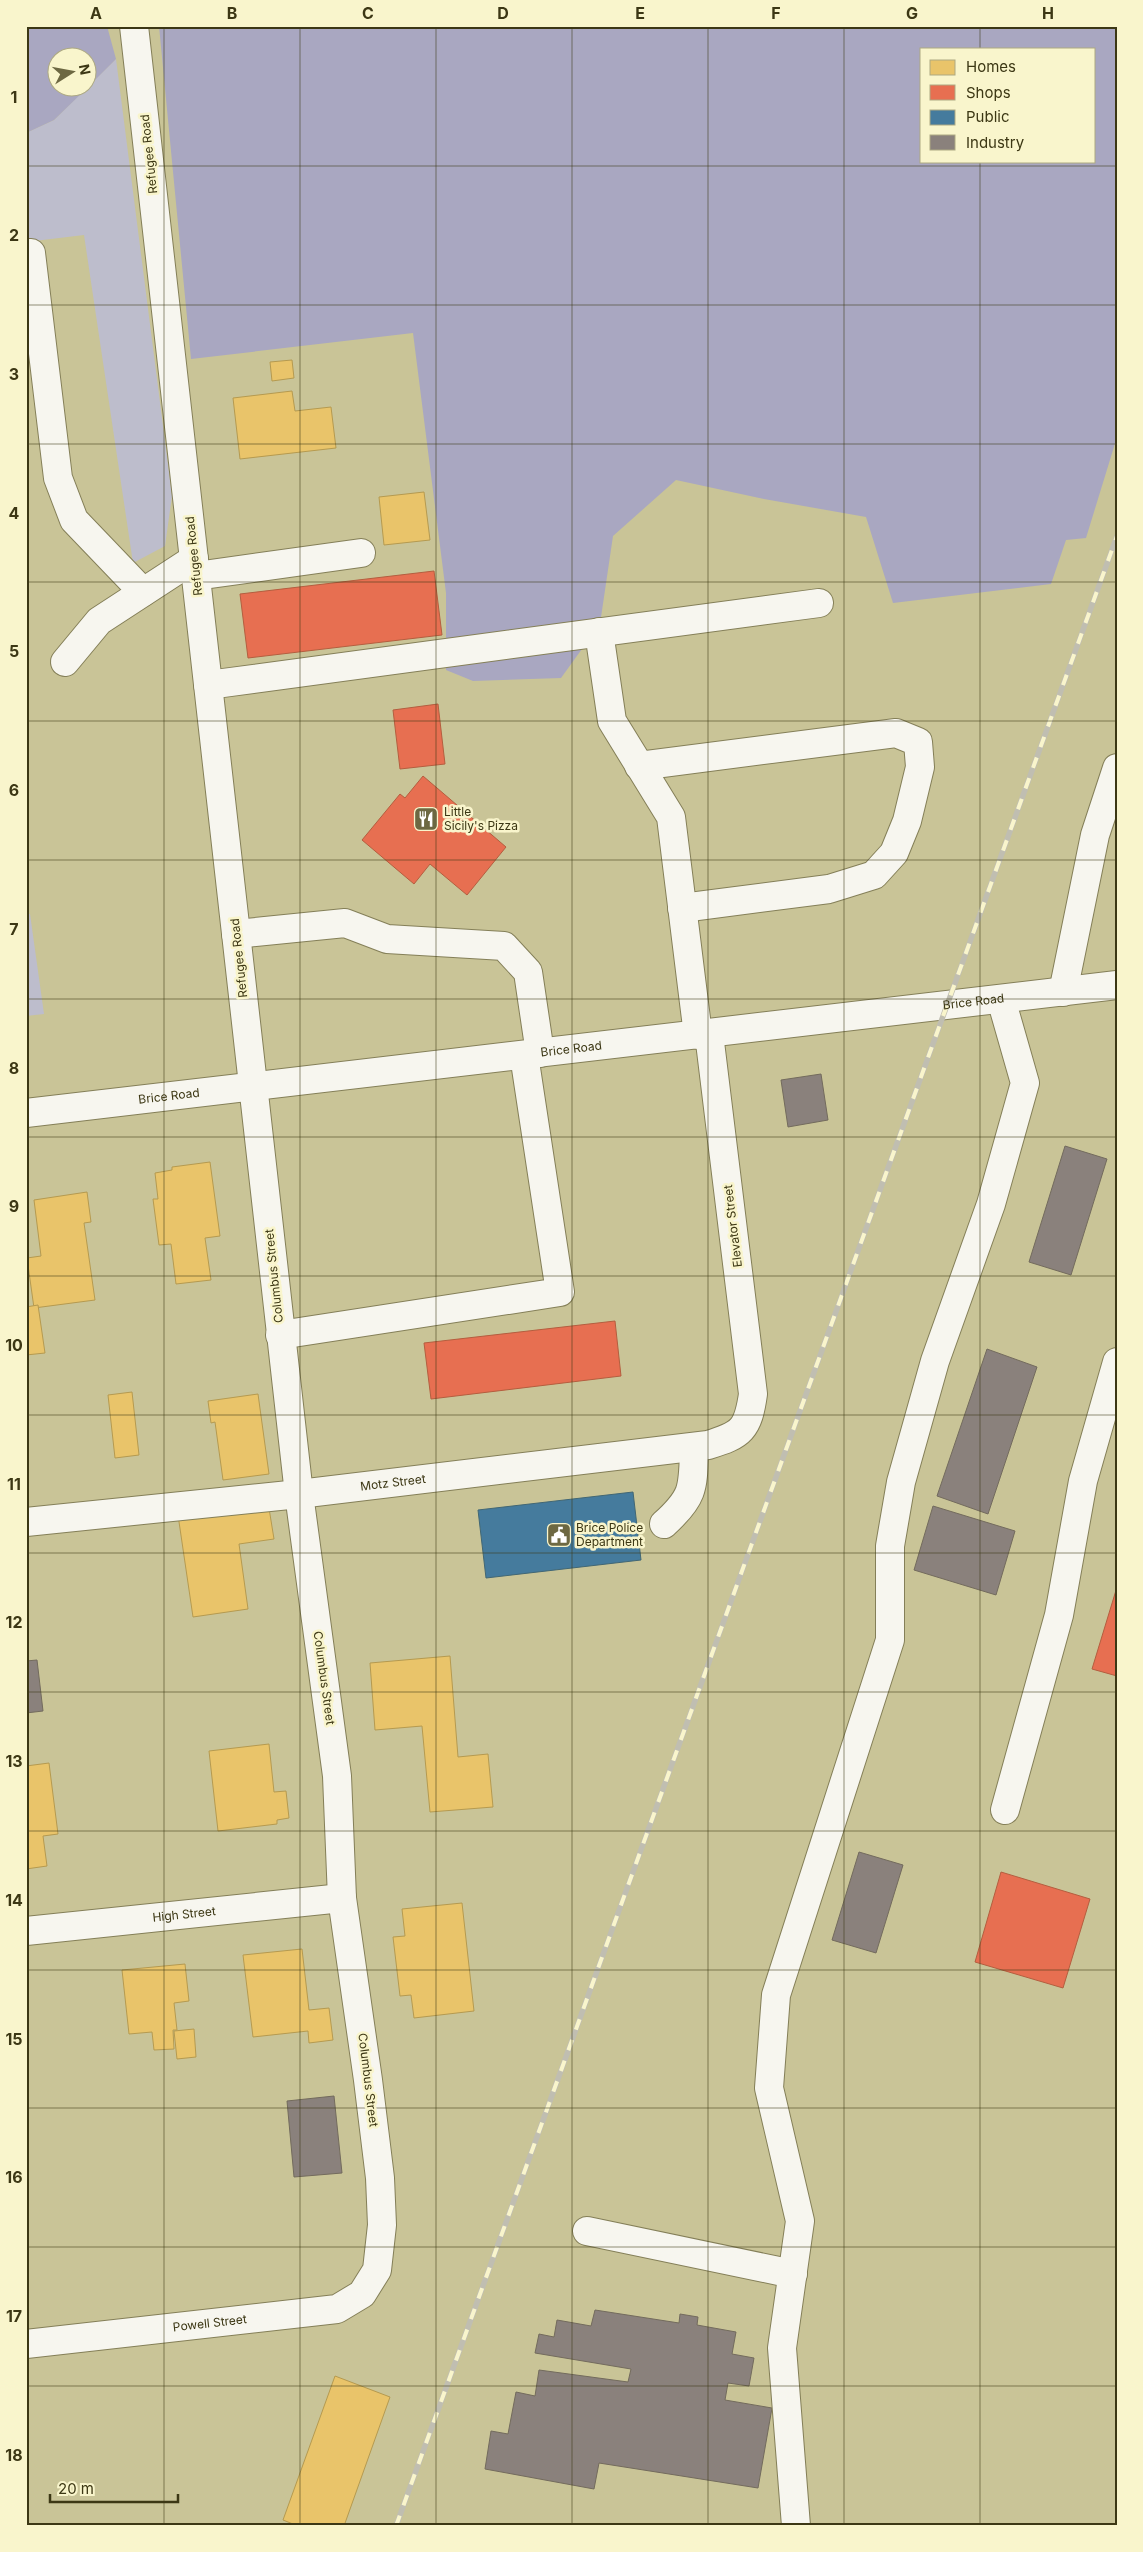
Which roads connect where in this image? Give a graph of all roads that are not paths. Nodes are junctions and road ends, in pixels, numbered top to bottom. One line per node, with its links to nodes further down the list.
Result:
1 (134, 26): 4 (street, Refugee Road)
2 (31, 253): 5 (street)
3 (361, 553): 4 (street)
4 (195, 568): 5 (street); 9 (street, Refugee Road)
5 (143, 592): 8 (street)
6 (819, 604): 7 (street)
7 (599, 632): 9 (street); 10 (street, Elevator Street)
8 (65, 662)
9 (208, 684): 13 (street, Refugee Road)
10 (639, 766): 12 (street, Elevator Street); 12 (street)
11 (1117, 768): 15 (street)
12 (682, 908): 17 (street, Elevator Street)
13 (236, 934): 18 (street); 19 (street, Refugee Road)
14 (1117, 985): 15 (street, Brice Road)
15 (1063, 992): 16 (street, Brice Road)
16 (1001, 999): 17 (street, Brice Road); 33 (street)
17 (704, 1034): 18 (street, Brice Road); 23 (street, Elevator Street)
18 (532, 1054): 19 (street, Brice Road); 21 (street)
19 (253, 1086): 20 (street, Brice Road); 21 (street, Columbus Street)
20 (26, 1112)
21 (280, 1334): 25 (street, Columbus Street)
22 (1117, 1362): 28 (street)
23 (749, 1419): 24 (street, Motz Street)
24 (694, 1447): 25 (street, Motz Street); 27 (street)
25 (298, 1494): 26 (street, Motz Street); 29 (street, Columbus Street)
26 (26, 1522)
27 (664, 1524)
28 (1005, 1810)
29 (342, 1898): 30 (street, High Street); 32 (street, Columbus Street)
30 (26, 1931)
31 (587, 2231): 33 (street)
32 (377, 2270): 34 (street, Powell Street)
33 (793, 2274): 35 (street)
34 (26, 2344)
35 (796, 2526)

